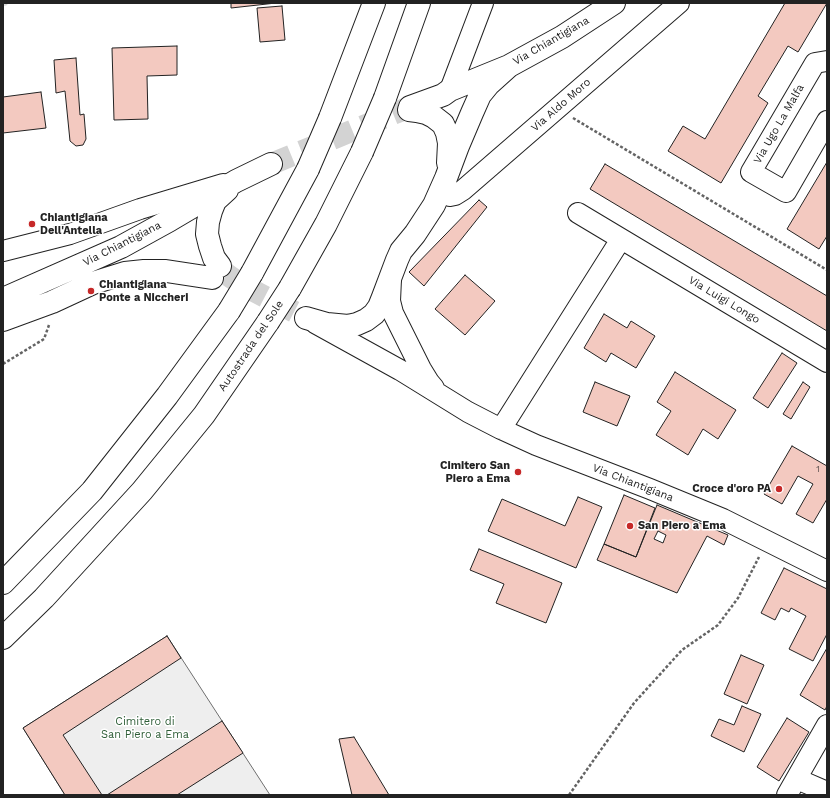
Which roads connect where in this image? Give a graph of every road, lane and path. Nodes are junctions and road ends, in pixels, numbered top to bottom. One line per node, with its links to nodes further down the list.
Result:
1 (374, 3): 29 (main road, bridge)
2 (419, 3): 30 (main road, Autostrada del Sole, bridge)
3 (483, 3): 8 (street)
4 (614, 3): 7 (main road, Via Chiantigiana)
5 (679, 3): 9 (street, Via Aldo Moro)
6 (827, 61): 10 (street, Via Ugo La Malfa)
7 (509, 66): 8 (main road, Via Chiantigiana); 13 (main road, Via Chiantigiana)
8 (450, 90): 13 (main road, Via Chiantigiana)
9 (557, 108): 13 (street, Via Aldo Moro); 17 (path)
10 (827, 121)
11 (271, 164): 12 (main road, Via Chiantigiana)
12 (236, 181): 16 (street); 19 (main road, Via Chiantigiana); 21 (main road, Via Chiantigiana)
13 (444, 183): 18 (main road, Via Chiantigiana)
14 (578, 213): 15 (street, Via Luigi Longo)
15 (621, 239): 23 (street, Via Luigi Longo); 26 (street)
16 (3, 251)
17 (827, 270)
18 (392, 273): 20 (main road, Via Chiantigiana); 25 (street, Via Chiantigiana)
19 (3, 300)
20 (306, 318): 25 (street, Via Chiantigiana)
21 (3, 320)
22 (50, 321): 24 (path)
23 (827, 362)
24 (3, 364)
25 (440, 394): 26 (street, Via Chiantigiana)
26 (501, 429): 27 (street, Via Chiantigiana)
27 (767, 541): 28 (street, Via Chiantigiana); 34 (path)
28 (825, 567)
29 (3, 583)
30 (3, 638)
31 (827, 726): 32 (street)
32 (792, 787): 33 (street)
33 (827, 792)
34 (569, 795)

